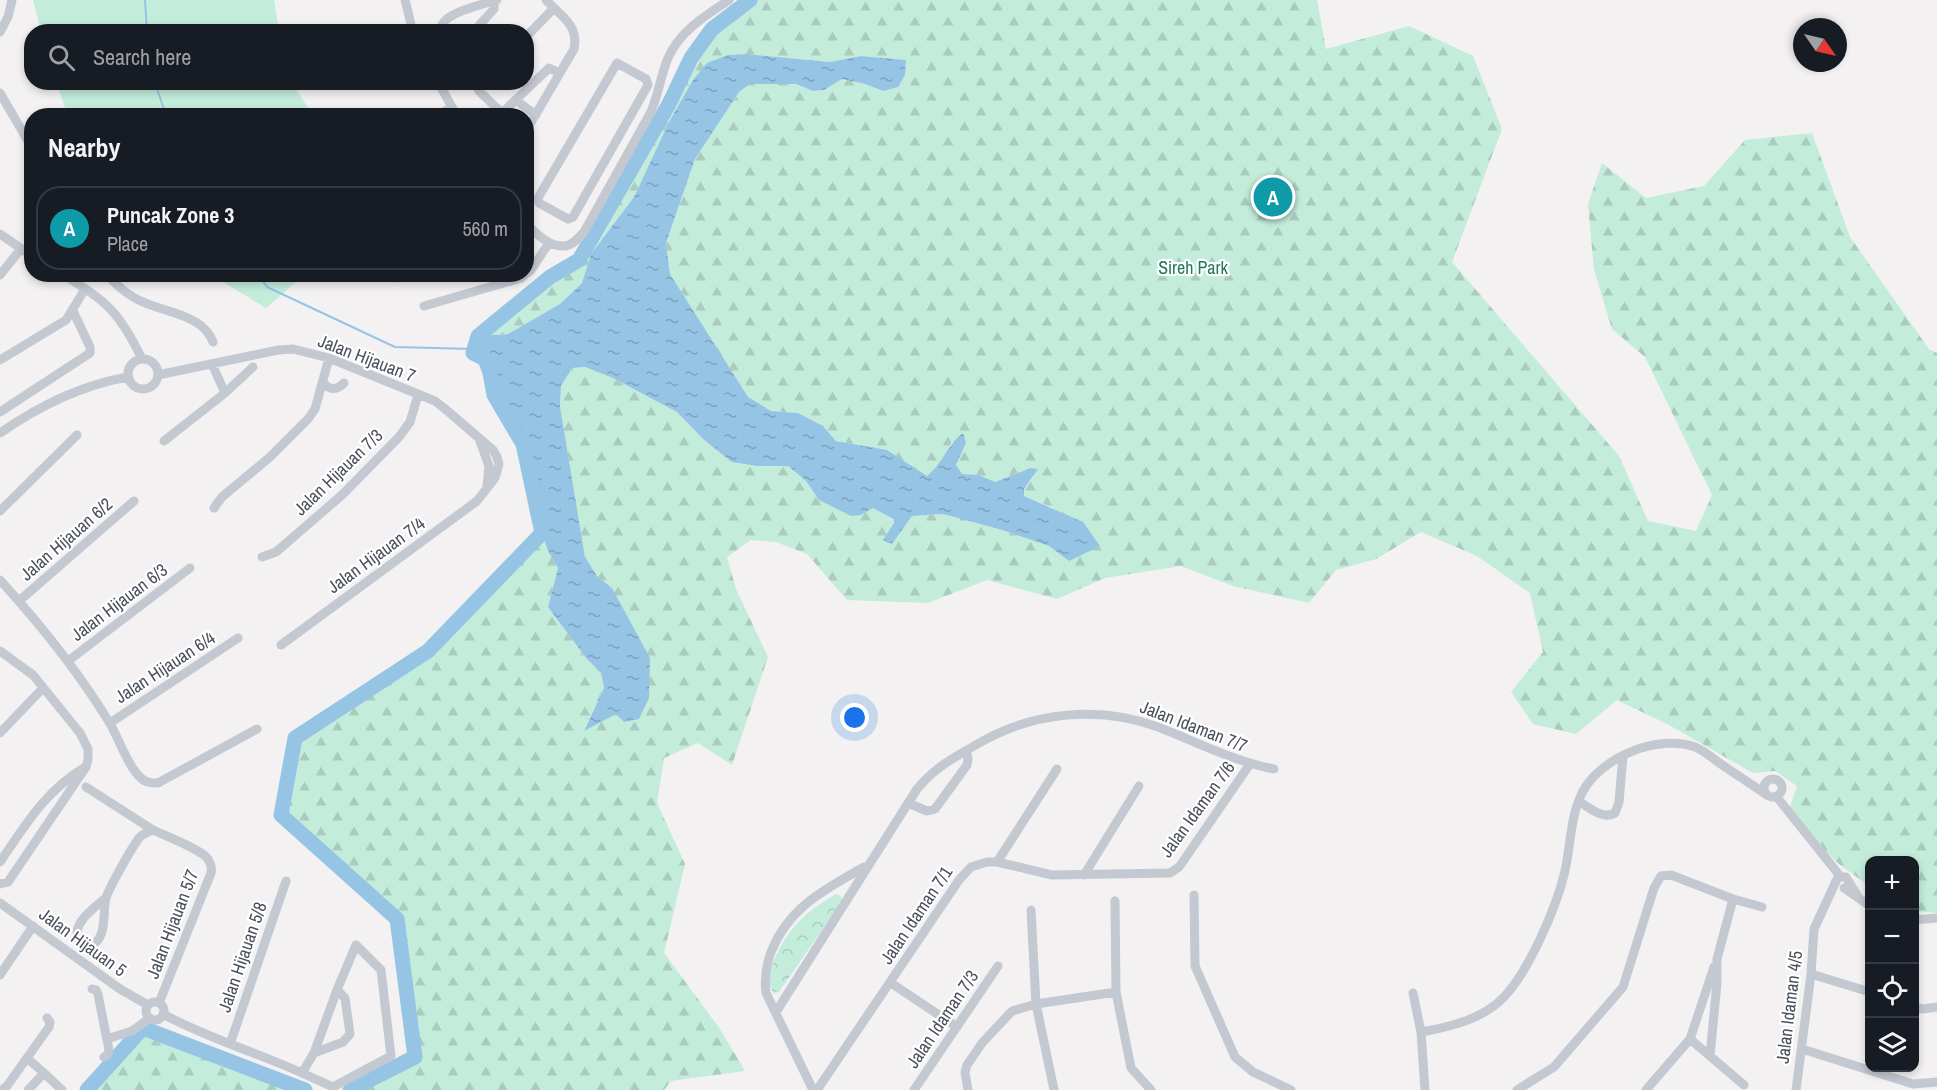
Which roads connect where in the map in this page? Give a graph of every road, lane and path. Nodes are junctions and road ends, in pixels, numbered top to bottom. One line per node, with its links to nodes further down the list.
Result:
1 (12, 0): 11 (street)
2 (405, 0): 7 (street)
3 (546, 0): 6 (street)
4 (495, 1): 8 (street); 9 (street)
5 (723, 1): 26 (street)
6 (554, 8): 10 (street); 12 (street)
7 (410, 24)
8 (443, 24)
9 (480, 24)
10 (534, 29)
11 (0, 32)
12 (560, 73): 13 (street); 24 (street)
13 (534, 83)
14 (442, 90): 19 (street)
15 (479, 90): 20 (street)
16 (528, 90): 18 (street)
17 (0, 93): 27 (street)
18 (517, 101): 21 (street); 22 (street)
19 (452, 108)
20 (497, 108)
21 (510, 108)
22 (526, 108)
23 (634, 112): 26 (street); 28 (street); 28 (street)
24 (536, 115): 25 (street)
25 (534, 118)
26 (647, 120): 29 (street)
27 (24, 133)
28 (585, 196): 29 (street)
29 (600, 204): 32 (street)
30 (534, 232): 32 (street)
31 (0, 234): 33 (street)
32 (549, 243): 35 (street)
33 (20, 250): 34 (street); 36 (street)
34 (24, 252)
35 (534, 266)
36 (0, 274)
37 (75, 282): 40 (street)
38 (115, 282): 43 (street)
39 (507, 282): 41 (street)
40 (86, 289): 42 (street); 44 (street)
41 (424, 306)
42 (73, 311): 46 (street); 55 (street)
43 (213, 342)
44 (142, 358): 49 (street); 50 (street)
45 (328, 358): 47 (street, Jalan Hijauan 7); 51 (street); 54 (street, Jalan Hijauan 7)
46 (0, 360)
47 (212, 364): 49 (street, Jalan Hijauan 7); 53 (street)
48 (253, 367): 53 (street)
49 (158, 375): 50 (street)
50 (128, 377): 56 (street)
51 (323, 383): 52 (street); 61 (street)
52 (344, 383)
53 (225, 393): 58 (street)
54 (418, 395): 59 (street, Jalan Hijauan 7); 63 (street, Jalan Hijauan 7/3)
55 (0, 412)
56 (0, 433)
57 (77, 435): 62 (street)
58 (164, 441)
59 (488, 484): 68 (street, Jalan Hijauan 7/4)
60 (134, 501): 66 (street, Jalan Hijauan 6/2)
61 (214, 508)
62 (0, 511)
63 (262, 557)
64 (190, 568): 70 (street, Jalan Hijauan 6/3)
65 (0, 580): 66 (street)
66 (19, 601): 70 (street)
67 (238, 639): 72 (street, Jalan Hijauan 6/4)
68 (281, 645)
69 (0, 651): 71 (street)
70 (68, 661): 72 (street)
71 (43, 688): 74 (street); 78 (street)
72 (110, 723): 73 (street)
73 (257, 729)
74 (0, 733)
75 (966, 751): 77 (street, Jalan Idaman 7/7); 87 (street, Jalan Idaman 7/7); 87 (street)
76 (1623, 756): 81 (street); 86 (street); 86 (street)
77 (1250, 764): 80 (street, Jalan Idaman 7/7); 96 (street, Jalan Idaman 7/6)
78 (86, 767): 88 (street); 89 (street)
79 (1057, 769): 94 (street)
80 (1274, 769)
81 (1743, 778): 82 (street); 85 (street)
82 (1772, 779): 85 (street); 85 (street)
83 (1139, 786): 97 (street)
84 (86, 788): 90 (street, Jalan Hijauan 5/7)
85 (1772, 795): 101 (street)
86 (1580, 801): 134 (street)
87 (908, 803): 95 (street, Jalan Idaman 7/7)
88 (40, 806): 89 (street); 91 (street)
89 (53, 817): 92 (street)
90 (153, 830): 104 (street); 124 (street, Jalan Hijauan 5/7)
91 (21, 831): 92 (street); 93 (street)
92 (36, 841): 99 (street)
93 (0, 862)
94 (998, 862): 97 (street, Jalan Idaman 7/1); 118 (street, Jalan Idaman 7/1)
95 (866, 866): 100 (street, Jalan Idaman 7/7); 103 (street, Jalan Idaman 7/7)
96 (1170, 873): 97 (street, Jalan Idaman 7/1)
97 (1084, 876)
98 (286, 881): 137 (street, Jalan Hijauan 5/8)
99 (0, 884)
100 (835, 884): 103 (street); 129 (street, Jalan Idaman 7/7)
101 (1842, 884): 108 (street); 116 (street, Jalan Idaman 4/5)
102 (1194, 895): 155 (street)
103 (848, 896): 129 (street, Jalan Idaman 7/7)
104 (106, 898): 104 (street)
105 (1733, 899): 109 (street); 114 (street); 157 (street)
106 (1115, 901): 122 (street)
107 (0, 903): 113 (street, Jalan Hijauan 5)
108 (1865, 903)
109 (1762, 907)
110 (1031, 910): 125 (street)
111 (1937, 918): 112 (street)
112 (1919, 920)
113 (33, 926): 117 (street); 126 (street, Jalan Hijauan 5)
114 (1717, 959): 135 (street); 140 (street)
115 (998, 966): 133 (street, Jalan Idaman 7/3)
116 (1811, 974): 121 (street); 138 (street, Jalan Idaman 4/5)
117 (0, 975)
118 (891, 983): 133 (street); 150 (street, Jalan Idaman 7/1)
119 (92, 990): 136 (street)
120 (337, 990): 139 (street); 139 (street); 144 (street)
121 (1865, 991)
122 (1116, 992): 125 (street); 154 (street)
123 (1413, 993): 134 (street)
124 (159, 1003): 126 (street); 130 (street)
125 (1036, 1004): 152 (street); 153 (street)
126 (148, 1005): 132 (street)
127 (1937, 1007): 128 (street)
128 (1919, 1008)
129 (776, 1012): 150 (street, Jalan Idaman 7/7)
130 (163, 1014): 132 (street); 137 (street)
131 (47, 1018): 142 (street)
132 (150, 1018): 136 (street)
133 (957, 1027): 151 (street, Jalan Idaman 7/3)
134 (1421, 1032): 156 (street)
135 (1690, 1038): 140 (street); 158 (street)
136 (107, 1039): 141 (street)
137 (230, 1044): 144 (street)
138 (1802, 1049): 145 (street); 159 (street, Jalan Idaman 4/5)
139 (314, 1053): 144 (street)
140 (1710, 1056): 146 (street)
141 (104, 1057)
142 (27, 1058): 143 (street); 147 (street)
143 (44, 1072): 148 (street); 149 (street)
144 (302, 1073)
145 (1937, 1082)
146 (1744, 1085)
147 (2, 1090)
148 (28, 1090)
149 (62, 1090)
150 (815, 1090)
151 (914, 1090)
152 (968, 1090)
153 (1054, 1090)
154 (1151, 1090)
155 (1291, 1090)
156 (1425, 1090)
157 (1517, 1090)
158 (1646, 1090)
159 (1796, 1090)

